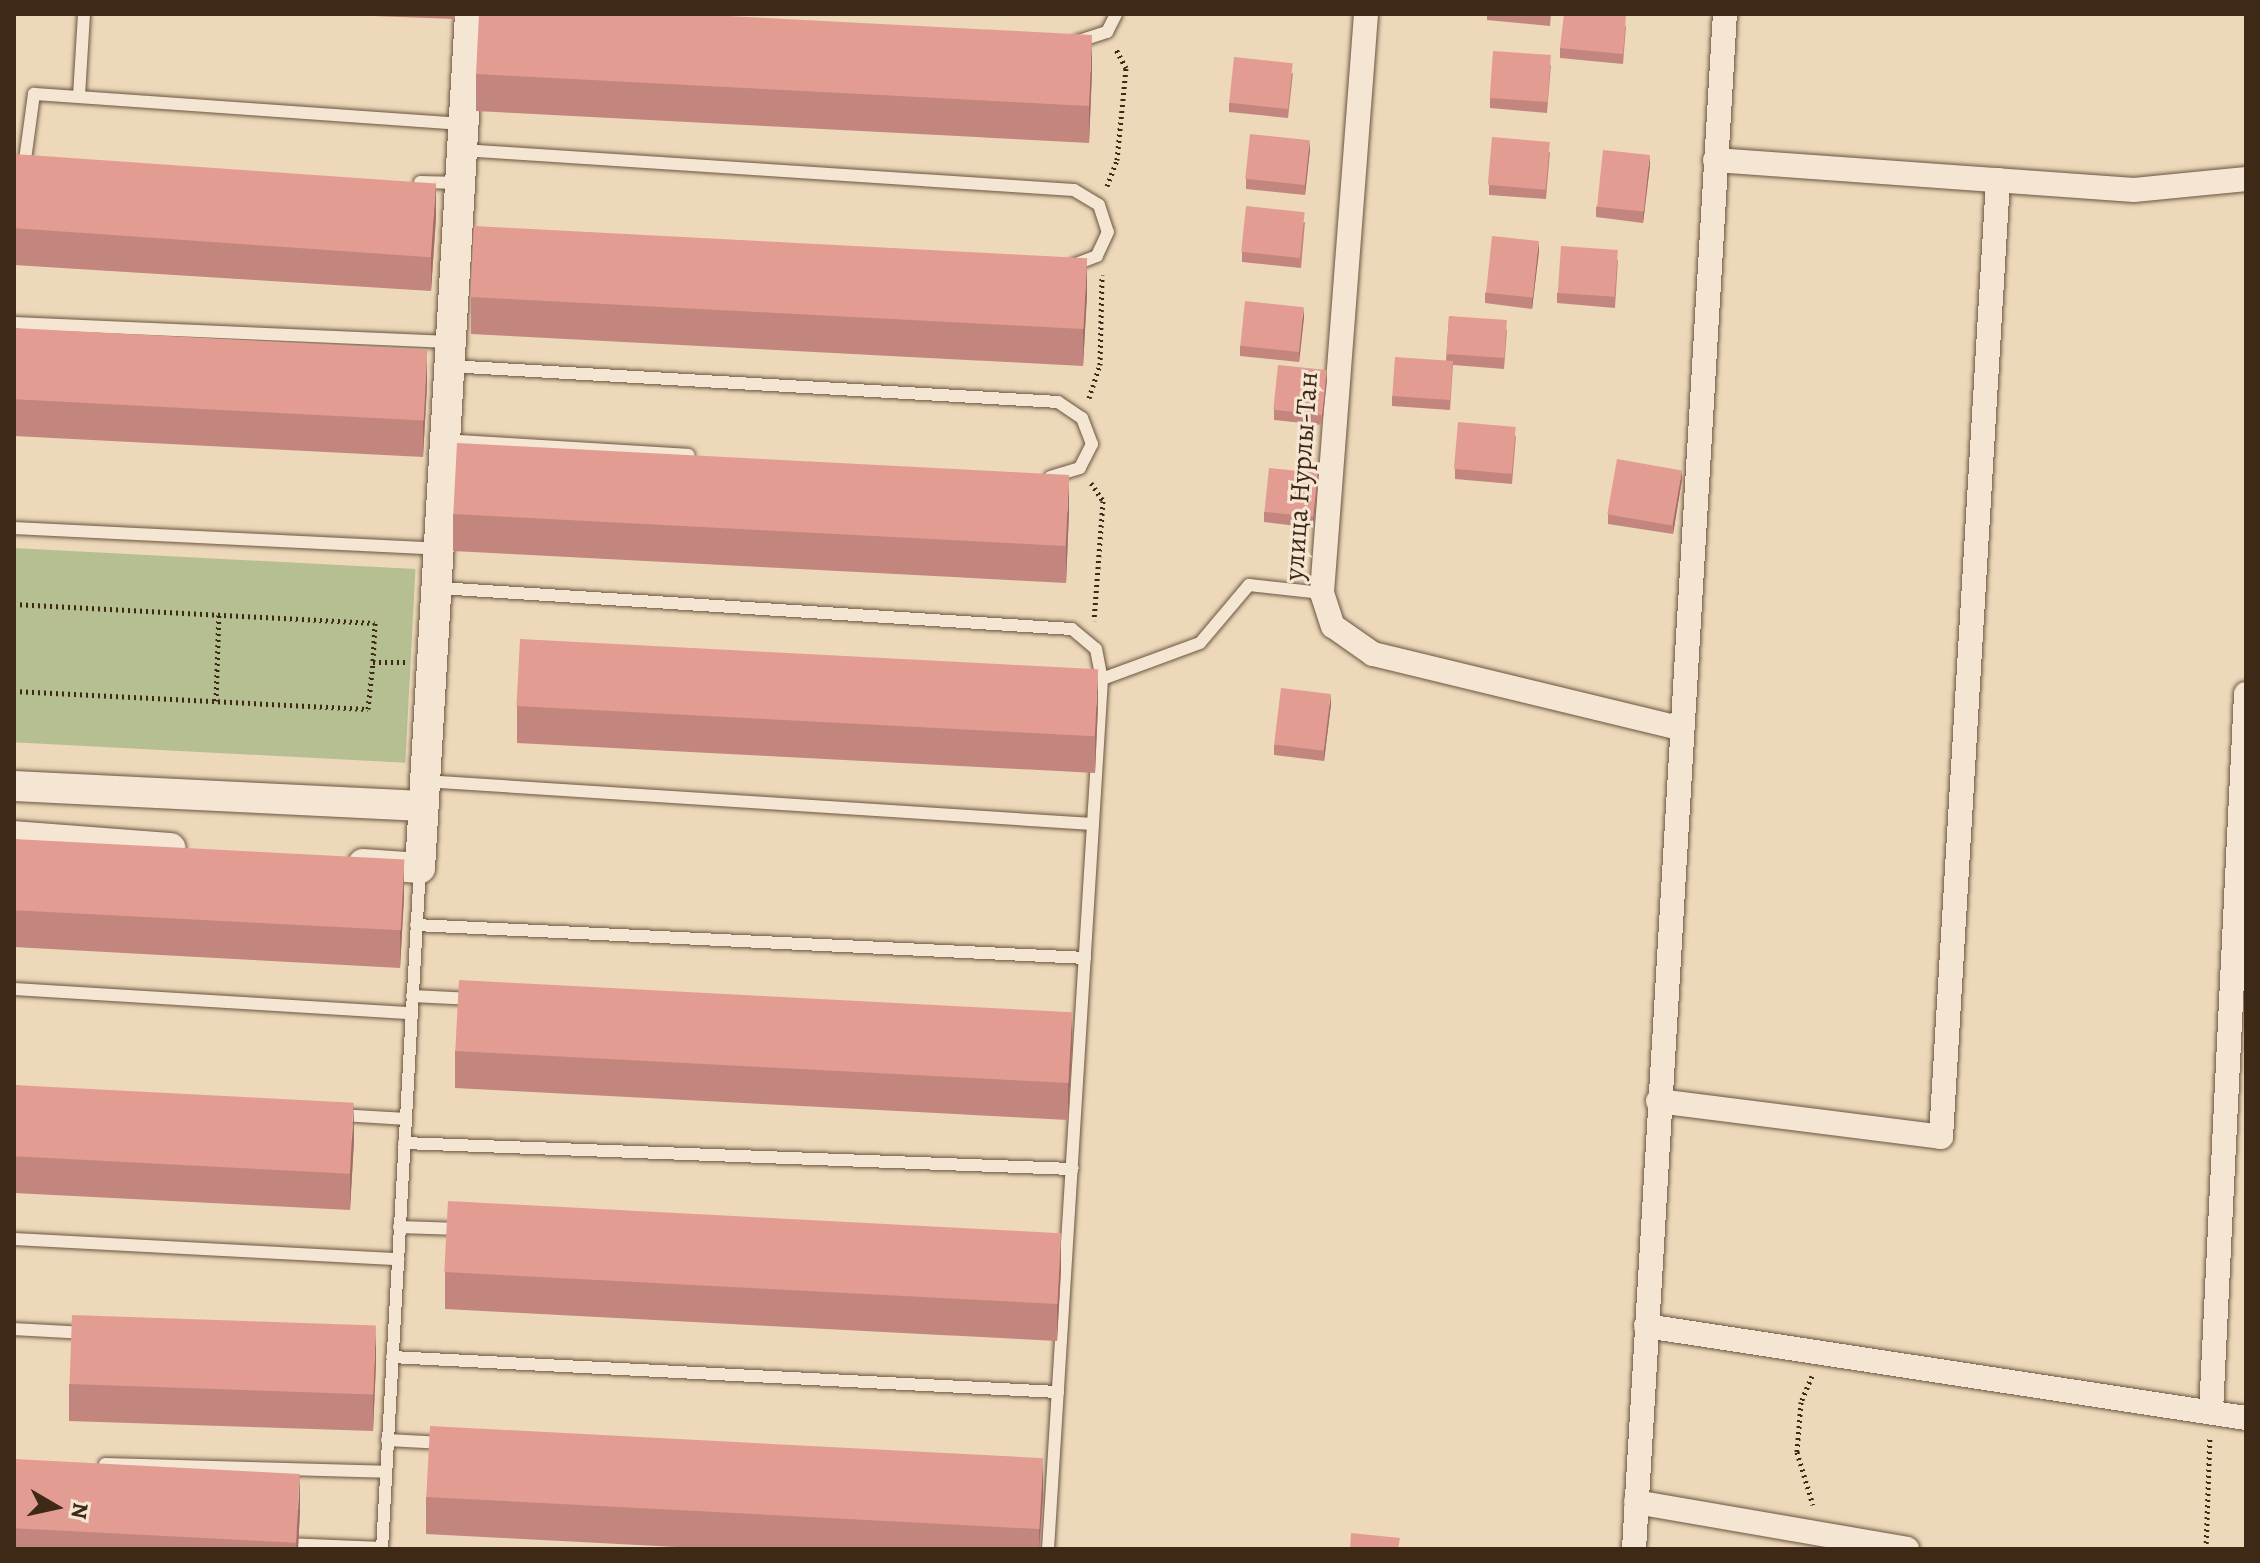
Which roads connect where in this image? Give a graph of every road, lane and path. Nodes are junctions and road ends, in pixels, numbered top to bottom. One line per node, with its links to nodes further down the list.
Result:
1 (84, 14): 8 (lane)
2 (470, 14): 9 (street)
3 (1116, 14): 6 (lane)
4 (1366, 14): 30 (street, улица Нурлы-Тан)
5 (1725, 14): 10 (street)
6 (1107, 32): 7 (lane); 17 (path)
7 (1053, 40)
8 (79, 96): 9 (lane); 11 (lane)
9 (463, 137): 16 (street); 17 (lane)
10 (1715, 160): 14 (street); 40 (street)
11 (19, 170): 12 (lane)
12 (39, 171)
13 (2246, 179): 14 (street)
14 (1998, 180): 56 (street)
15 (398, 181): 16 (lane)
16 (461, 183): 21 (street)
17 (1099, 205): 18 (lane)
18 (1097, 256): 19 (lane); 22 (path)
19 (1058, 264)
20 (14, 323): 21 (lane)
21 (450, 354): 22 (lane); 23 (street)
22 (1082, 418): 25 (lane)
23 (439, 429): 24 (lane); 28 (street)
24 (711, 457)
25 (1080, 468): 26 (lane); 33 (path)
26 (1026, 476)
27 (14, 528): 28 (lane)
28 (438, 549): 29 (street)
29 (435, 588): 33 (lane); 34 (street)
30 (1322, 593): 36 (lane); 40 (street, улица Нурлы-Тан)
31 (14, 604): 32 (path)
32 (219, 612): 35 (path); 39 (path)
33 (1092, 646): 36 (lane)
34 (431, 661): 35 (path); 42 (street)
35 (373, 662): 39 (path)
36 (1102, 679): 43 (lane)
37 (14, 691): 39 (path)
38 (2246, 694): 74 (street)
39 (216, 701)
40 (1678, 728): 56 (street)
41 (14, 786): 42 (street)
42 (424, 793): 43 (lane); 47 (street)
43 (1093, 824): 49 (lane)
44 (14, 836): 45 (street)
45 (201, 851)
46 (326, 861): 47 (street)
47 (420, 868): 48 (lane)
48 (416, 925): 49 (lane); 51 (lane)
49 (1085, 958): 55 (lane)
50 (14, 989): 53 (lane)
51 (412, 996): 52 (lane); 53 (lane)
52 (492, 1000)
53 (411, 1013): 58 (lane)
54 (1065, 1028): 55 (lane)
55 (1081, 1029): 60 (lane)
56 (1658, 1101): 67 (street)
57 (327, 1114): 58 (lane)
58 (405, 1119): 59 (lane)
59 (404, 1143): 60 (lane); 61 (lane)
60 (1072, 1169): 65 (lane)
61 (399, 1227): 62 (lane); 66 (lane)
62 (479, 1230)
63 (14, 1239): 66 (lane)
64 (1050, 1256): 65 (lane)
65 (1066, 1257): 73 (lane)
66 (398, 1259): 71 (lane)
67 (1646, 1326): 72 (street); 82 (street)
68 (14, 1329): 69 (lane)
69 (109, 1334)
70 (376, 1349): 71 (lane)
71 (392, 1353): 73 (lane); 76 (lane)
72 (1822, 1353): 74 (street); 83 (path)
73 (1058, 1392): 81 (lane)
74 (2211, 1412): 75 (street); 89 (path)
75 (2246, 1418)
76 (387, 1440): 77 (lane); 79 (lane)
77 (466, 1444)
78 (91, 1463): 79 (lane)
79 (386, 1472): 85 (lane)
80 (1037, 1474): 81 (lane)
81 (1052, 1475): 86 (lane)
82 (1636, 1502): 83 (street); 87 (street)
83 (1838, 1537): 88 (street)
84 (270, 1544): 85 (lane)
85 (382, 1549)
86 (1048, 1549)
87 (1634, 1549)
88 (1907, 1549)
89 (2206, 1549)

